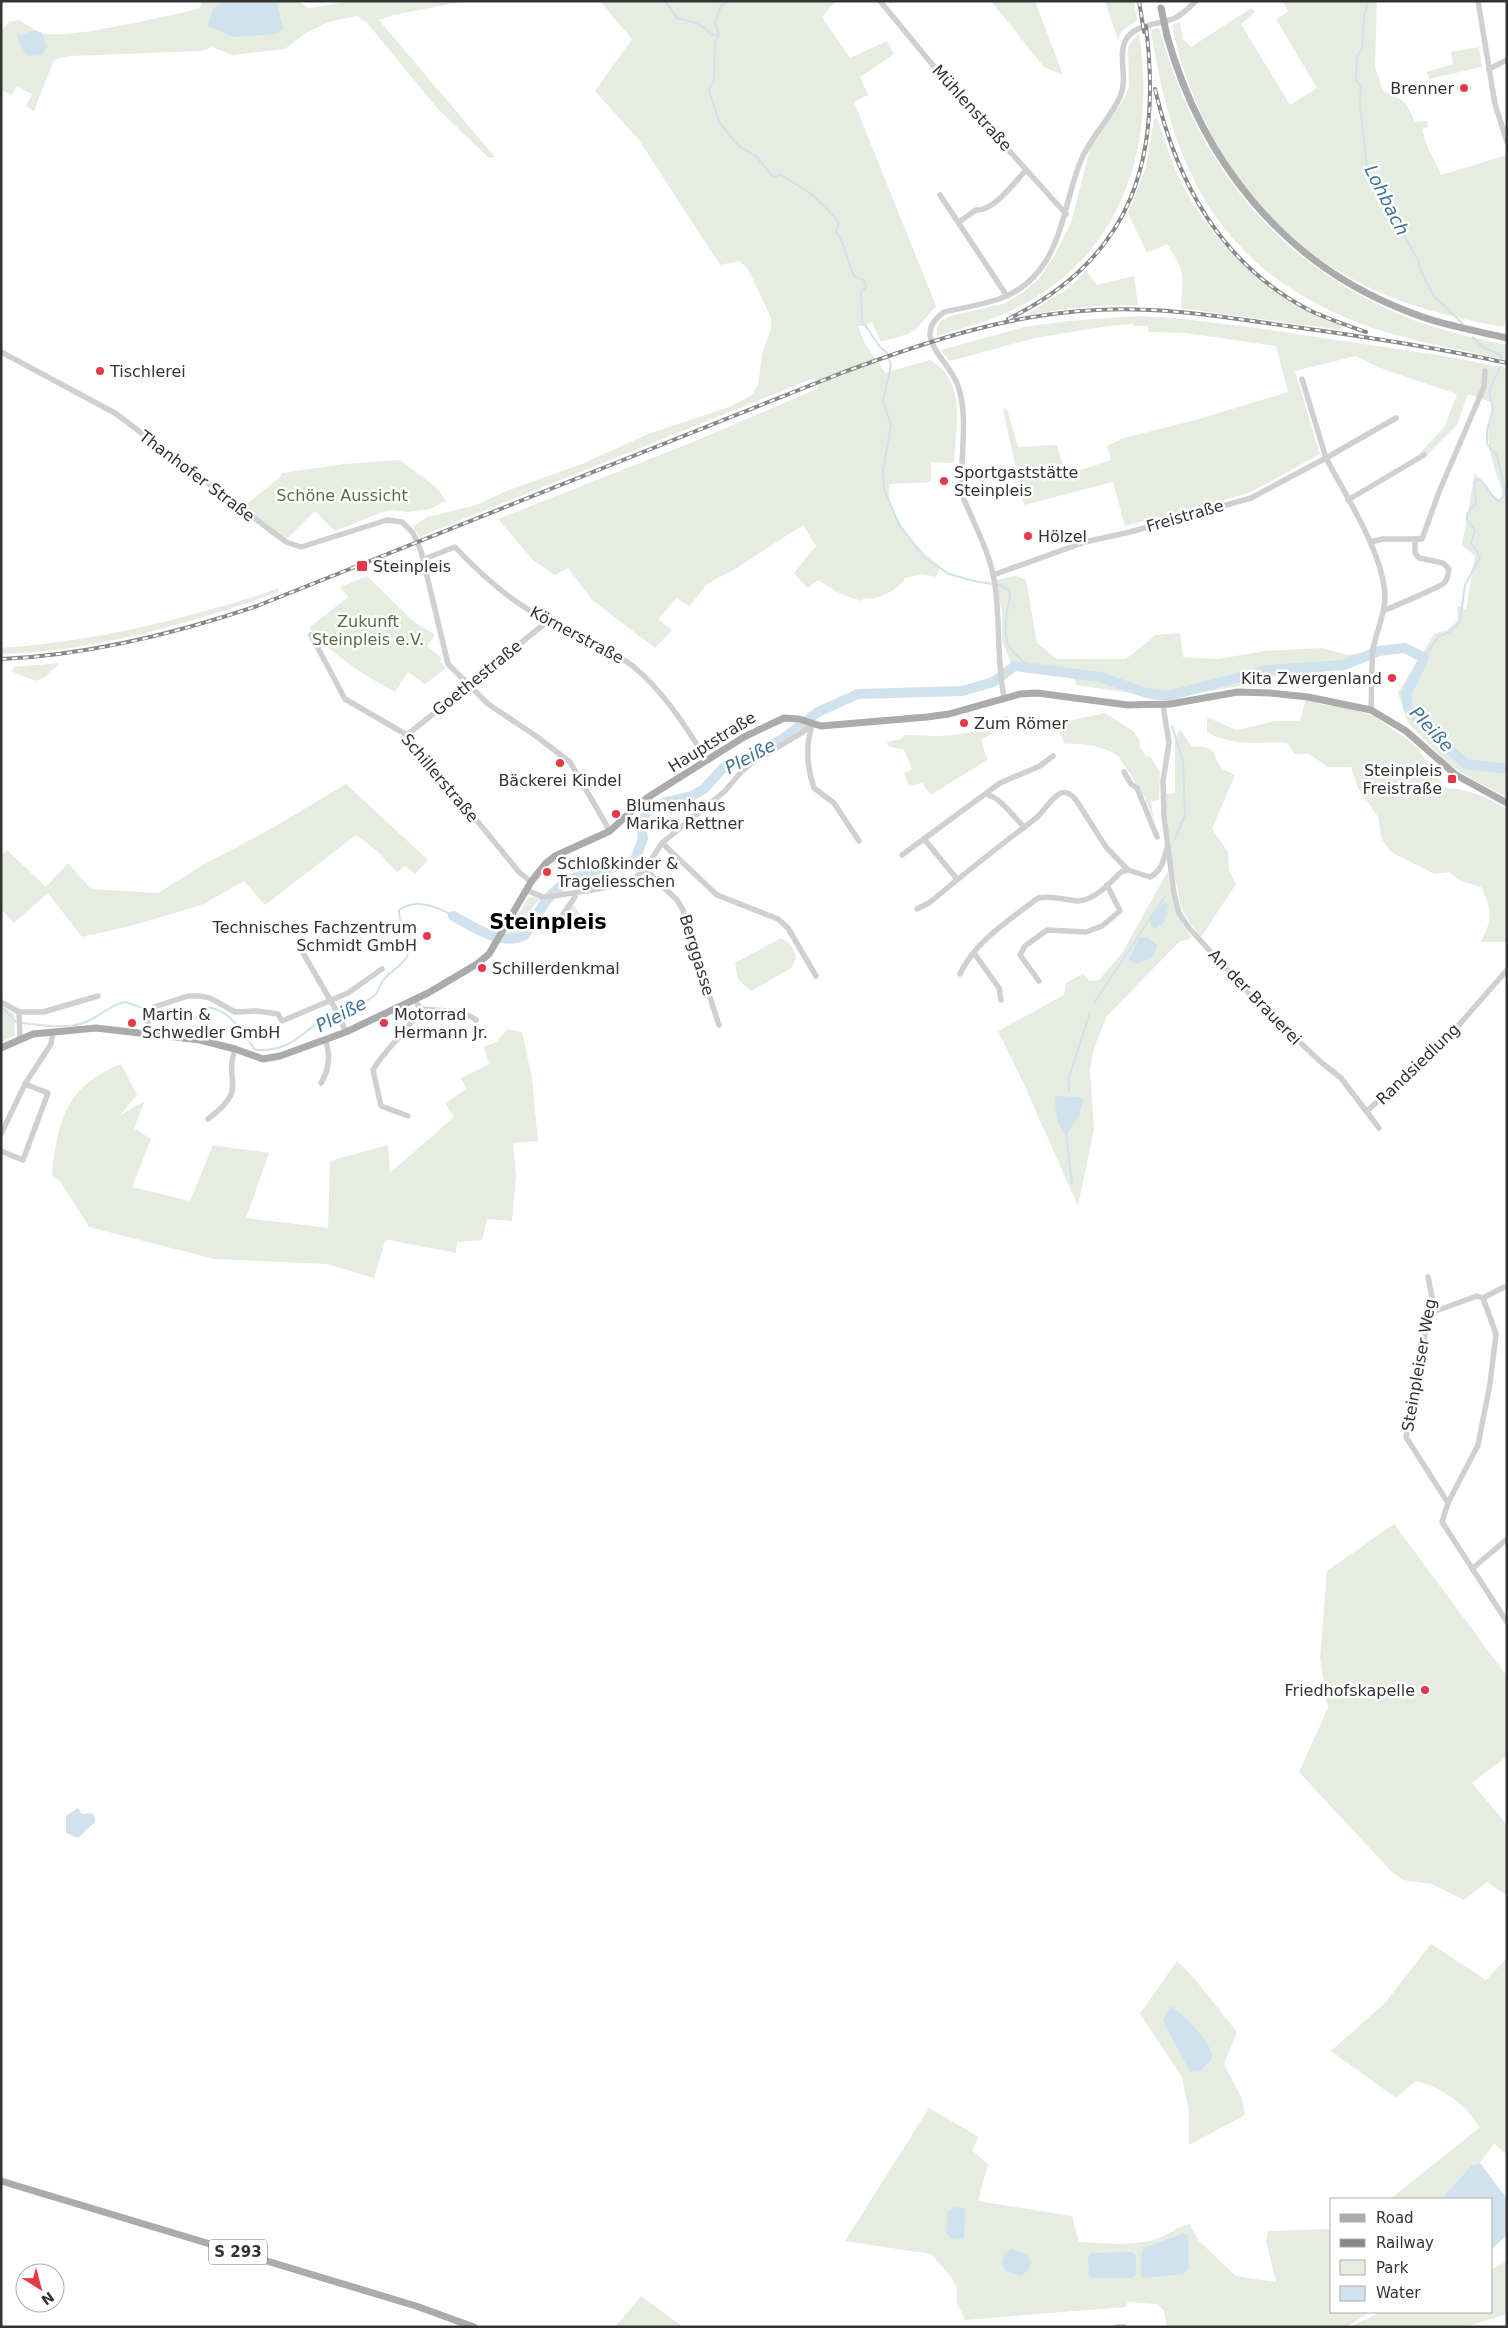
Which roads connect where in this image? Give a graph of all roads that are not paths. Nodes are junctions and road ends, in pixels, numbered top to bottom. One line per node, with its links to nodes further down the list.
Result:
1 (880, 1): 8 (street, Mühlenstraße)
2 (1196, 1): 10 (street)
3 (1478, 1): 6 (street)
4 (1160, 5): 13 (main road, bridge)
5 (1507, 60): 6 (street)
6 (1489, 69): 7 (street)
7 (1507, 142)
8 (1026, 170): 10 (street, Mühlenstraße); 11 (street)
9 (940, 194): 11 (street)
10 (1066, 214): 12 (street)
11 (959, 222): 12 (street)
12 (1007, 296): 24 (street)
13 (1507, 338)
14 (1, 352): 23 (street, Thanhofer Straße)
15 (1485, 371): 21 (street)
16 (1302, 379): 19 (street)
17 (1396, 418): 19 (street, Freistraße)
18 (1424, 455): 20 (street)
19 (1326, 458): 20 (street); 24 (street, Freistraße)
20 (1348, 500): 22 (street)
21 (1415, 539): 22 (street); 25 (street)
22 (1370, 542): 25 (street)
23 (424, 559): 26 (street, Körnerstraße); 28 (street)
24 (994, 577): 29 (street)
25 (1384, 610): 31 (street)
26 (548, 621): 28 (street, Goethestraße); 35 (street, Körnerstraße)
27 (311, 635): 33 (street, Schillerstraße)
28 (468, 685): 33 (street, Goethestraße); 40 (street)
29 (1004, 697): 30 (main road, Hauptstraße); 32 (main road, Hauptstraße)
30 (1163, 705): 31 (main road, Hauptstraße); 41 (street, An der Brauerei)
31 (1371, 710): 38 (main road, Hauptstraße)
32 (812, 724): 35 (main road, Hauptstraße); 43 (street); 44 (street)
33 (407, 734): 50 (street, Schillerstraße)
34 (1053, 756): 37 (street)
35 (706, 760): 40 (main road, Hauptstraße)
36 (1124, 772): 41 (street)
37 (986, 794): 39 (street); 42 (street)
38 (1507, 803)
39 (1023, 826): 48 (street); 49 (street)
40 (610, 831): 50 (main road, Hauptstraße)
41 (1166, 832): 45 (street, An der Brauerei)
42 (925, 840): 46 (street); 49 (street)
43 (860, 841)
44 (662, 843): 47 (street); 61 (street)
45 (1168, 846): 48 (street, An der Brauerei); 81 (street, An der Brauerei)
46 (902, 855)
47 (644, 869): 53 (street); 71 (street, Berggasse)
48 (1128, 870): 51 (street)
49 (958, 879): 54 (street)
50 (530, 882): 52 (main road, Hauptstraße)
51 (1107, 885): 57 (street); 62 (street)
52 (526, 890): 53 (street); 64 (main road, Hauptstraße)
53 (574, 893): 55 (street)
54 (918, 909)
55 (558, 931)
56 (303, 953): 66 (street)
57 (974, 953): 60 (street); 65 (street)
58 (382, 969): 66 (street)
59 (1507, 970): 81 (street, Randsiedlung)
60 (960, 974)
61 (816, 976)
62 (1039, 981)
63 (98, 996): 69 (street)
64 (415, 999): 68 (street); 72 (main road, Hauptstraße)
65 (1001, 1000)
66 (331, 1001): 72 (street); 74 (street)
67 (1, 1002): 69 (street)
68 (420, 1009): 70 (street); 82 (street)
69 (19, 1012): 75 (street)
70 (476, 1020)
71 (719, 1025)
72 (346, 1032): 76 (main road, Hauptstraße)
73 (53, 1033): 74 (main road, Hauptstraße); 75 (main road, Hauptstraße); 80 (street)
74 (144, 1033): 78 (main road, Hauptstraße)
75 (20, 1034): 77 (main road, Hauptstraße)
76 (326, 1040): 78 (main road, Hauptstraße); 79 (street)
77 (1, 1048)
78 (235, 1049): 83 (street)
79 (321, 1083)
80 (25, 1084): 85 (street); 86 (street)
81 (1368, 1111): 84 (street, An der Brauerei)
82 (408, 1116)
83 (208, 1119)
84 (1379, 1128)
85 (1, 1134)
86 (1, 1151)
87 (1428, 1276): 90 (street, Steinpleiser Weg)
88 (1504, 1287): 89 (street)
89 (1483, 1298): 90 (street); 91 (street)
90 (1430, 1313): 91 (street, Steinpleiser Weg)
91 (1448, 1503): 93 (street)
92 (1507, 1539): 93 (street)
93 (1472, 1569): 94 (street)
94 (1507, 1622)
95 (1, 2181): 96 (main road, S 293)
96 (474, 2327)
97 (1117, 2327): 98 (street)
98 (1124, 2327)

